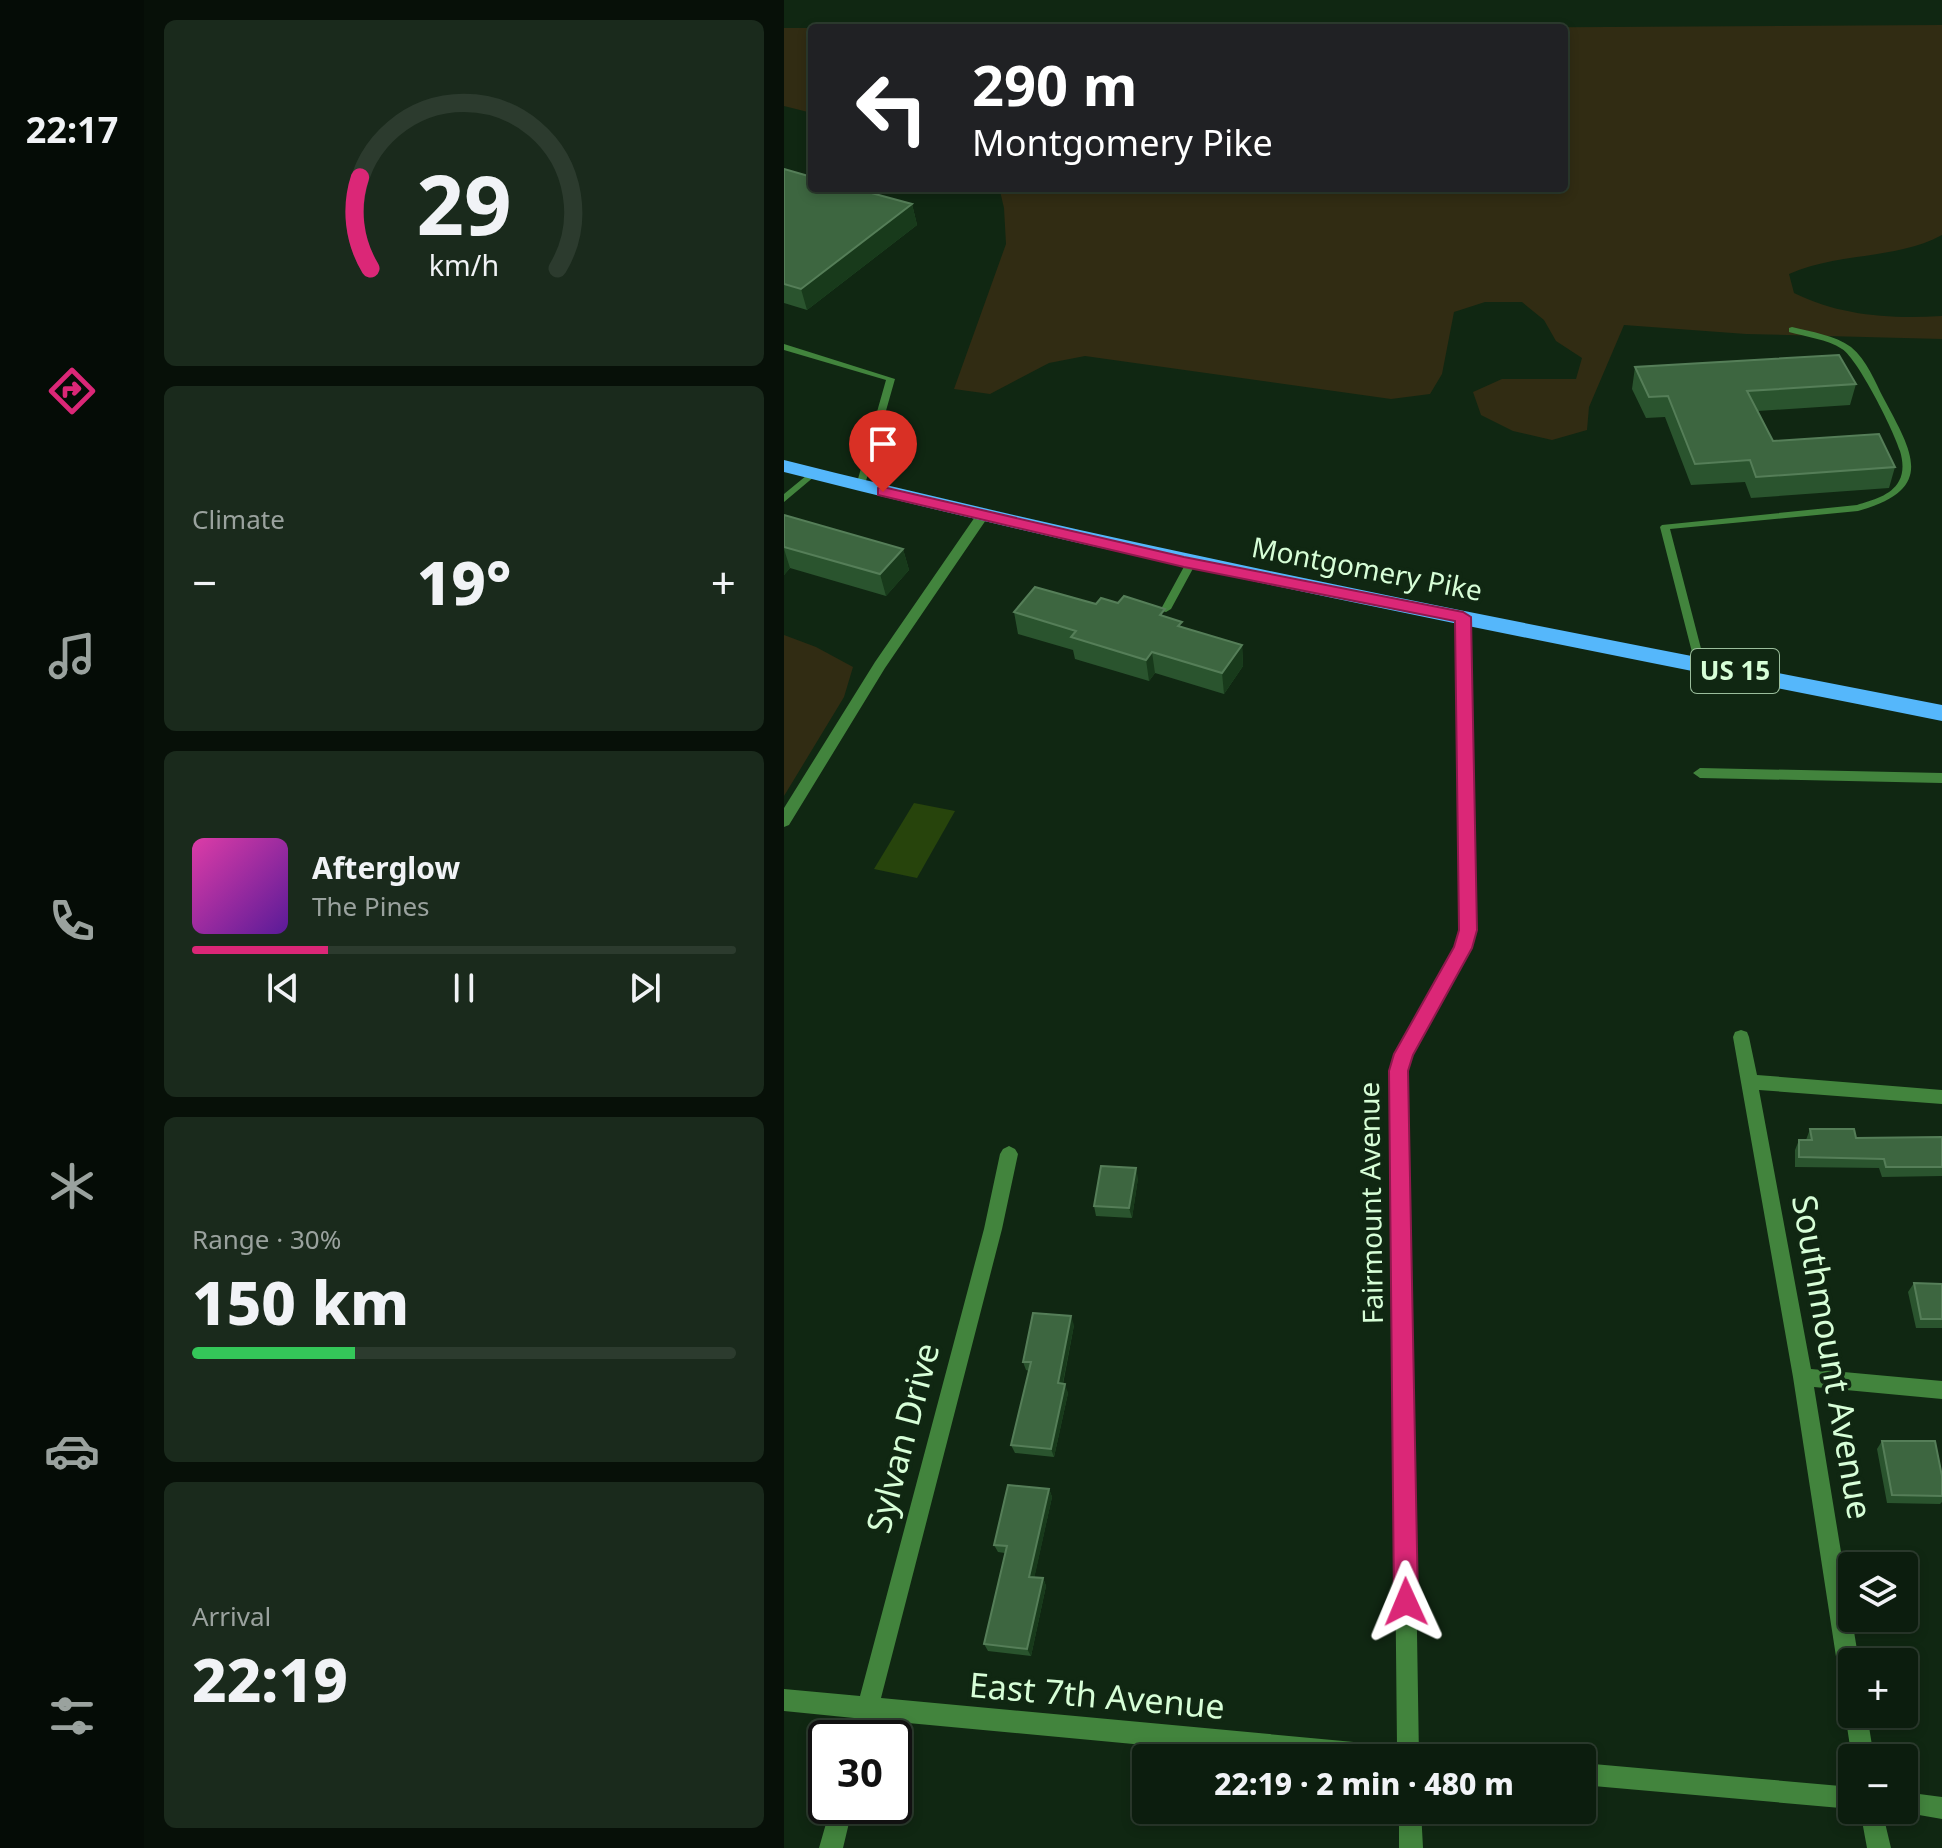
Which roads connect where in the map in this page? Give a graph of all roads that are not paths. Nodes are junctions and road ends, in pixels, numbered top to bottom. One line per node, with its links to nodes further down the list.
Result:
1 (1792, 330): 11 (lane)
2 (784, 347): 5 (lane)
3 (784, 466): 4 (highway, Montgomery Pike / US 15)
4 (812, 474): 5 (highway, Montgomery Pike / US 15); 6 (lane)
5 (861, 486): 7 (highway, Montgomery Pike / US 15)
6 (784, 499)
7 (982, 517): 8 (highway, Montgomery Pike / US 15); 15 (street)
8 (1191, 563): 9 (lane); 10 (highway, Montgomery Pike / US 15)
9 (1166, 609)
10 (1463, 617): 11 (highway, Montgomery Pike / US 15); 27 (street, Fairmount Avenue)
11 (1700, 664): 12 (highway, Montgomery Pike / US 15)
12 (1942, 713)
13 (1700, 773): 14 (street)
14 (1942, 778)
15 (784, 821)
16 (1741, 1037): 17 (street, Southmount Avenue)
17 (1749, 1082): 18 (street); 20 (street, Southmount Avenue)
18 (1942, 1097)
19 (1009, 1154): 24 (street, Sylvan Drive)
20 (1803, 1377): 21 (street); 22 (street, Southmount Avenue)
21 (1942, 1390)
22 (1846, 1648)
23 (784, 1700): 24 (street, East 7th Avenue)
24 (868, 1709): 25 (street, Sylvan Drive); 26 (street, East 7th Avenue)
25 (865, 1720)
26 (1252, 1744)
27 (1406, 1744)
28 (1596, 1775): 29 (street)
29 (1838, 1797)
30 (1918, 1805): 31 (street)
31 (1942, 1808)
32 (837, 1824): 35 (street)
33 (1410, 1824): 36 (street)
34 (1874, 1824): 37 (street)
35 (831, 1848)
36 (1411, 1848)
37 (1879, 1848)

